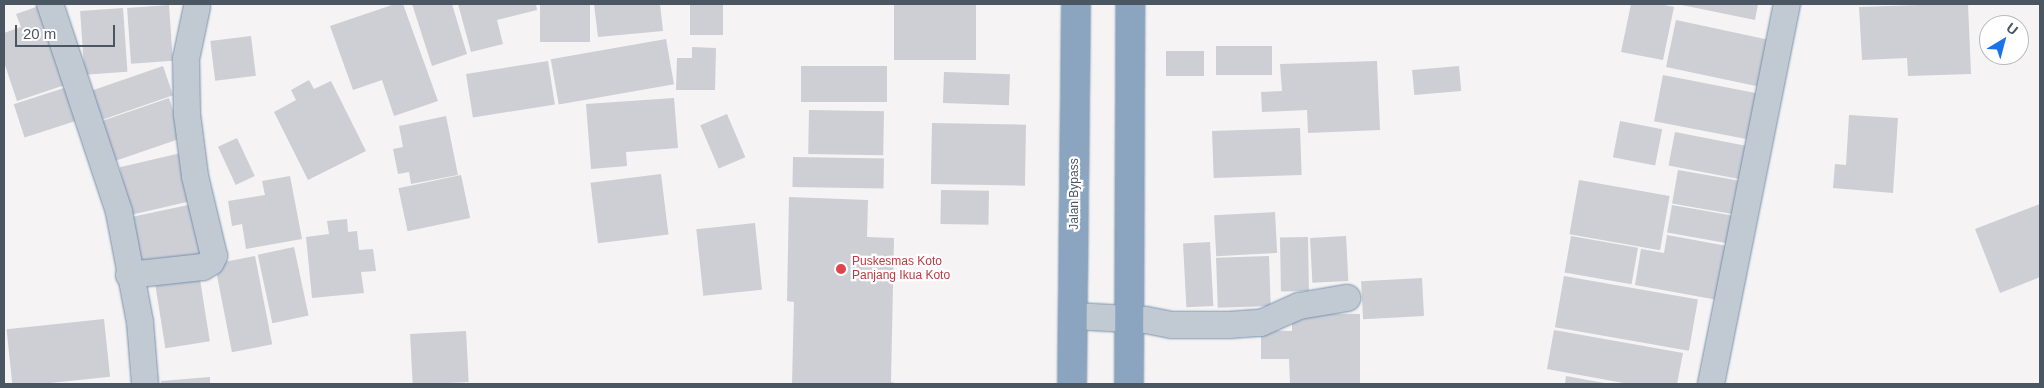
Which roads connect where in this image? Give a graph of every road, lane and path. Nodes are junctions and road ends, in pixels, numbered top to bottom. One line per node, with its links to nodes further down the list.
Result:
1 (50, 4): 6 (street)
2 (1076, 4): 8 (highway, Jalan Bypass)
3 (1130, 4): 9 (highway)
4 (1787, 4): 13 (street)
5 (197, 5): 6 (street)
6 (129, 275): 10 (street)
7 (1347, 298): 9 (street)
8 (1074, 316): 9 (street); 11 (highway, Jalan Bypass)
9 (1130, 319): 12 (highway)
10 (145, 384)
11 (1072, 384)
12 (1129, 384)
13 (1711, 384)

